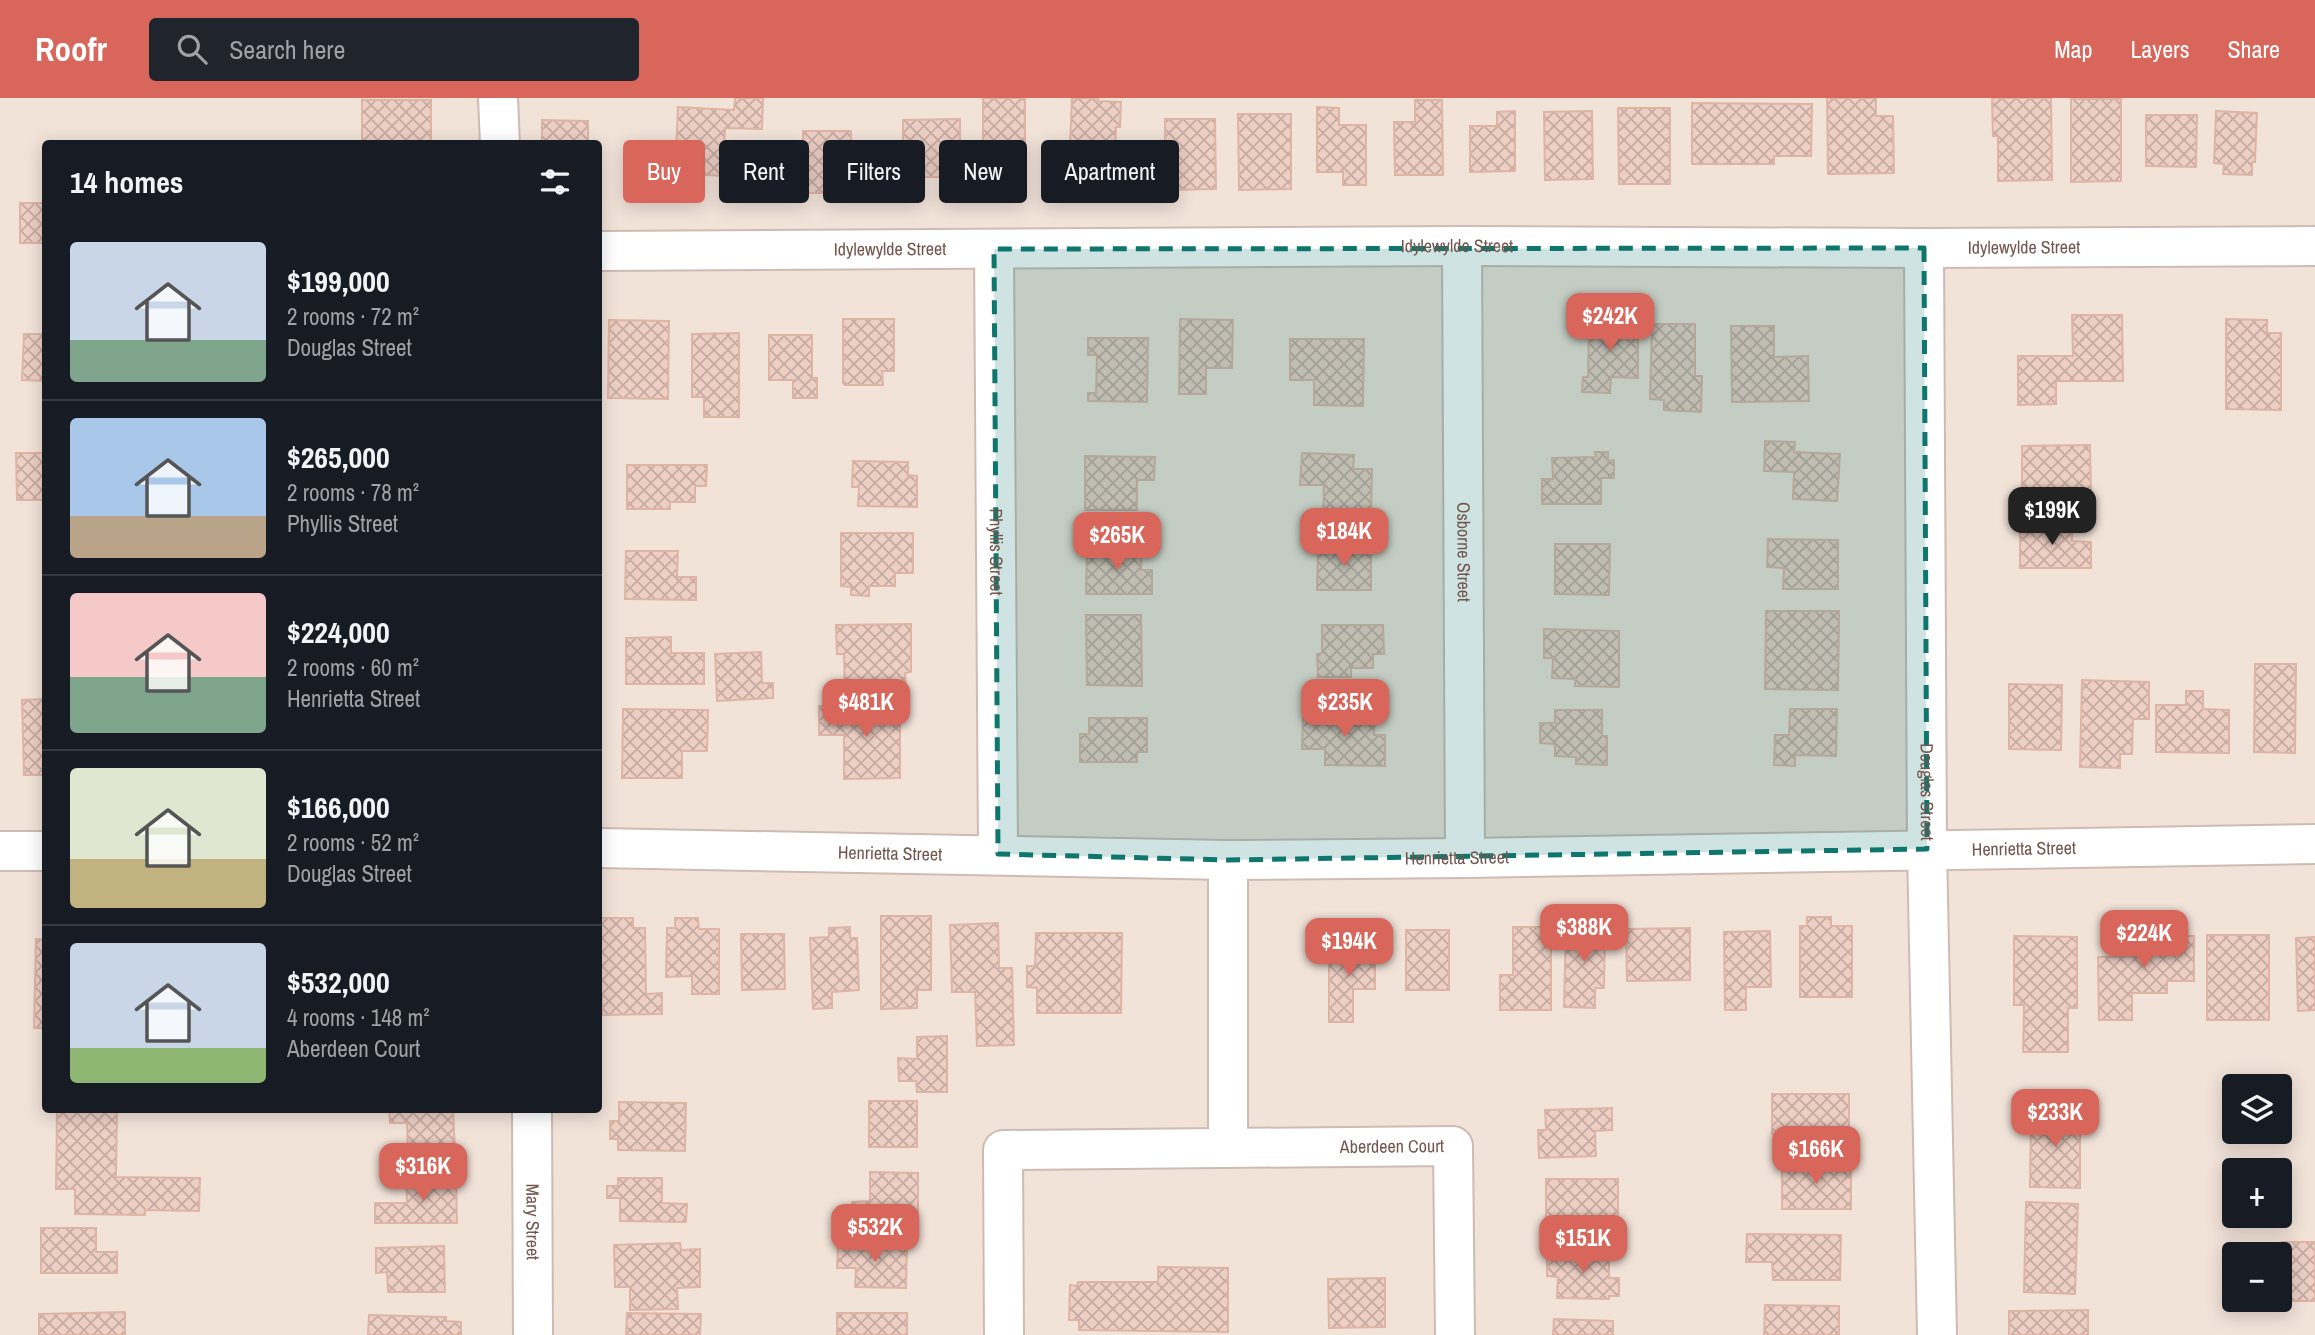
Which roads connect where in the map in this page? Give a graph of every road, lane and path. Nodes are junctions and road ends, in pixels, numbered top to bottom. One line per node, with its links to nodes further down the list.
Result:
1 (498, 98): 2 (street)
2 (500, 140)
3 (1462, 246): 5 (street, Idylewylde Street); 6 (street, Idylewylde Street); 14 (street, Osborne Street)
4 (2315, 246): 5 (street, Idylewylde Street)
5 (1924, 248): 10 (street, Douglas Street)
6 (994, 250): 7 (street, Idylewylde Street); 13 (street, Phyllis Street)
7 (602, 251)
8 (2315, 844): 10 (street, Henrietta Street)
9 (602, 848): 13 (street, Henrietta Street)
10 (1927, 849): 14 (street, Henrietta Street); 21 (street, Douglas Street)
11 (0, 851): 12 (street)
12 (42, 851)
13 (998, 854): 15 (street, Henrietta Street)
14 (1465, 858): 15 (street, Henrietta Street)
15 (1228, 860): 17 (street)
16 (532, 1113): 18 (street, Mary Street)
17 (1228, 1148): 19 (street, Aberdeen Court); 20 (street, Aberdeen Court)
18 (533, 1335)
19 (1004, 1335)
20 (1455, 1335)
21 (1937, 1335)

